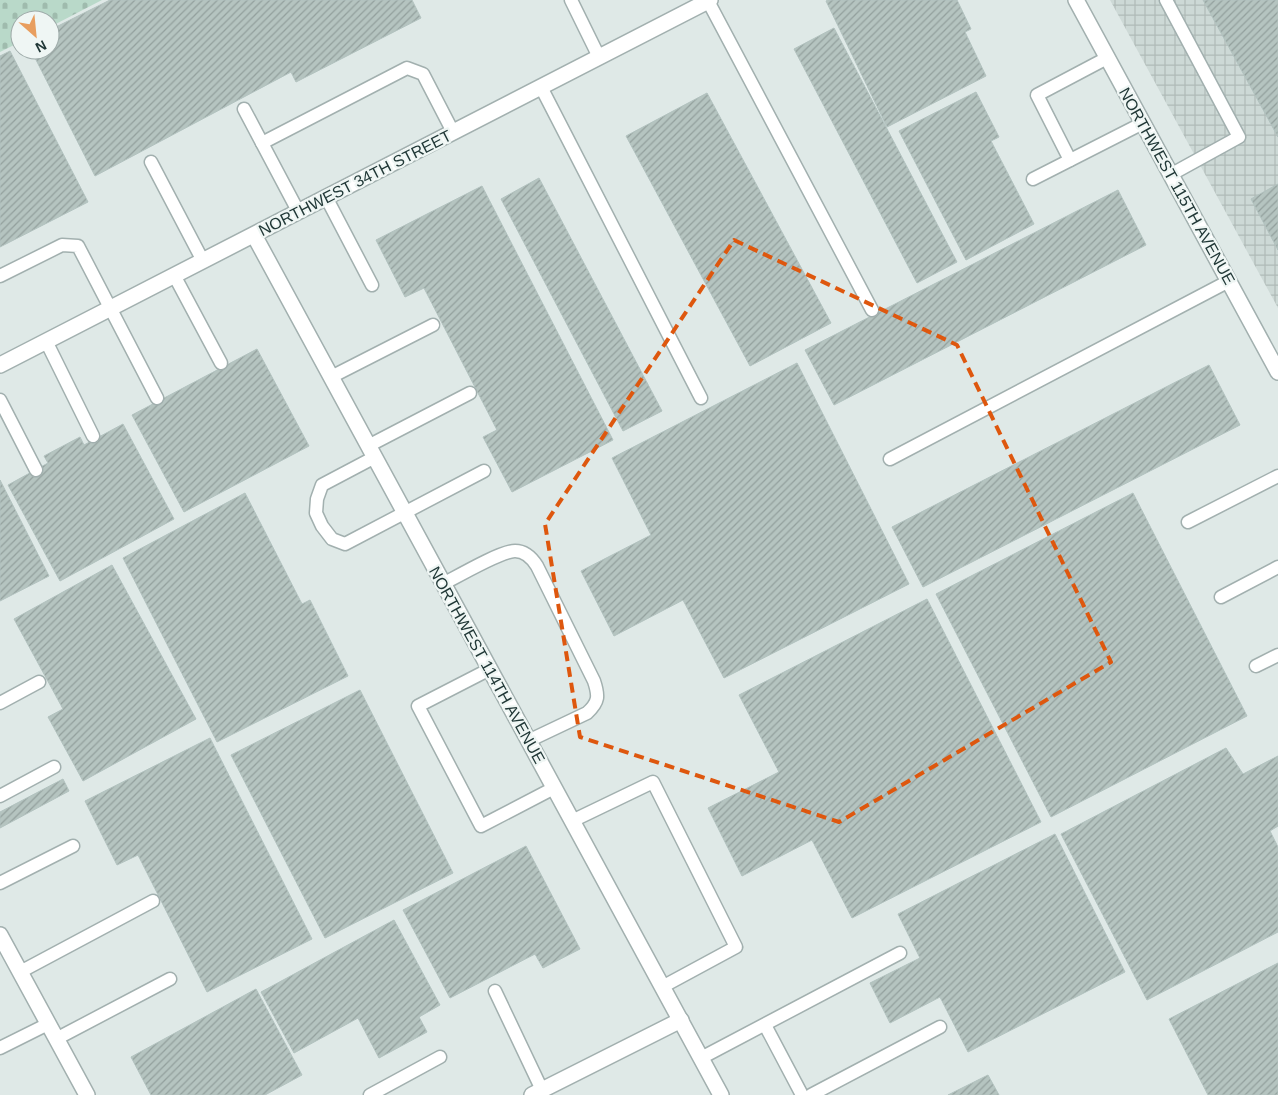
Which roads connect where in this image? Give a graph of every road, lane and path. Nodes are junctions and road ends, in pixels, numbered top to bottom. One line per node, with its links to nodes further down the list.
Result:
1 (571, 0): 5 (lane)
2 (709, 0): 5 (street, NORTHWEST 34TH STREET); 25 (lane)
3 (1076, 0): 6 (street, NORTHWEST 115TH AVENUE)
4 (1166, 0): 14 (lane)
5 (599, 57): 7 (street, NORTHWEST 34TH STREET)
6 (1107, 58): 9 (street, NORTHWEST 115TH AVENUE); 12 (lane)
7 (541, 87): 10 (street, NORTHWEST 34TH STREET); 34 (lane)
8 (244, 109): 11 (lane)
9 (1143, 124): 12 (lane); 14 (street, NORTHWEST 115TH AVENUE)
10 (452, 132): 11 (lane); 16 (street, NORTHWEST 34TH STREET)
11 (262, 143): 17 (lane)
12 (1070, 160): 15 (lane)
13 (151, 162): 19 (lane)
14 (1170, 174): 22 (street, NORTHWEST 115TH AVENUE)
15 (1034, 179)
16 (326, 198): 17 (street, NORTHWEST 34TH STREET); 23 (lane)
17 (298, 211): 18 (street, NORTHWEST 34TH STREET)
18 (254, 235): 19 (street, NORTHWEST 34TH STREET); 31 (street, NORTHWEST 114TH AVENUE)
19 (202, 261): 20 (street, NORTHWEST 34TH STREET)
20 (174, 275): 24 (street, NORTHWEST 34TH STREET); 28 (lane)
21 (0, 276): 24 (lane)
22 (1229, 281): 30 (street, NORTHWEST 115TH AVENUE); 38 (lane)
23 (372, 285)
24 (109, 308): 27 (street, NORTHWEST 34TH STREET); 33 (lane)
25 (872, 310)
26 (433, 325): 31 (lane)
27 (46, 341): 29 (street, NORTHWEST 34TH STREET); 36 (lane)
28 (221, 363)
29 (0, 365)
30 (1278, 372)
31 (332, 377): 37 (street, NORTHWEST 114TH AVENUE)
32 (470, 393): 37 (lane)
33 (157, 398)
34 (701, 398)
35 (0, 400): 39 (lane)
36 (93, 436)
37 (372, 452): 42 (street, NORTHWEST 114TH AVENUE); 42 (lane)
38 (890, 459)
39 (36, 470)
40 (484, 471): 42 (lane)
41 (1278, 476): 43 (lane)
42 (405, 513): 45 (street, NORTHWEST 114TH AVENUE)
43 (1188, 522)
44 (1278, 567): 46 (lane)
45 (443, 584): 49 (street, NORTHWEST 114TH AVENUE); 52 (lane)
46 (1221, 597)
47 (1278, 655): 48 (lane)
48 (1256, 666)
49 (490, 669): 52 (street, NORTHWEST 114TH AVENUE); 54 (lane)
50 (39, 682): 51 (lane)
51 (0, 704)
52 (528, 741): 54 (street, NORTHWEST 114TH AVENUE)
53 (54, 767): 55 (lane)
54 (554, 788): 56 (street, NORTHWEST 114TH AVENUE)
55 (0, 796)
56 (572, 821): 64 (street, NORTHWEST 114TH AVENUE); 64 (lane)
57 (73, 846): 58 (lane)
58 (0, 883)
59 (153, 901): 62 (lane)
60 (0, 935): 62 (street)
61 (900, 953): 68 (lane)
62 (20, 972): 67 (street)
63 (170, 979): 70 (lane)
64 (662, 987): 66 (street, NORTHWEST 114TH AVENUE)
65 (495, 991): 74 (lane)
66 (681, 1020): 73 (street, NORTHWEST 114TH AVENUE); 74 (street)
67 (48, 1024): 70 (street); 71 (lane)
68 (766, 1025): 73 (lane); 78 (lane)
69 (940, 1027): 79 (lane)
70 (56, 1038): 75 (street)
71 (0, 1048)
72 (440, 1057): 76 (lane)
73 (701, 1058): 77 (street, NORTHWEST 114TH AVENUE)
74 (537, 1092)
75 (86, 1095)
76 (370, 1095)
77 (721, 1095)
78 (802, 1095)
79 (811, 1095)

